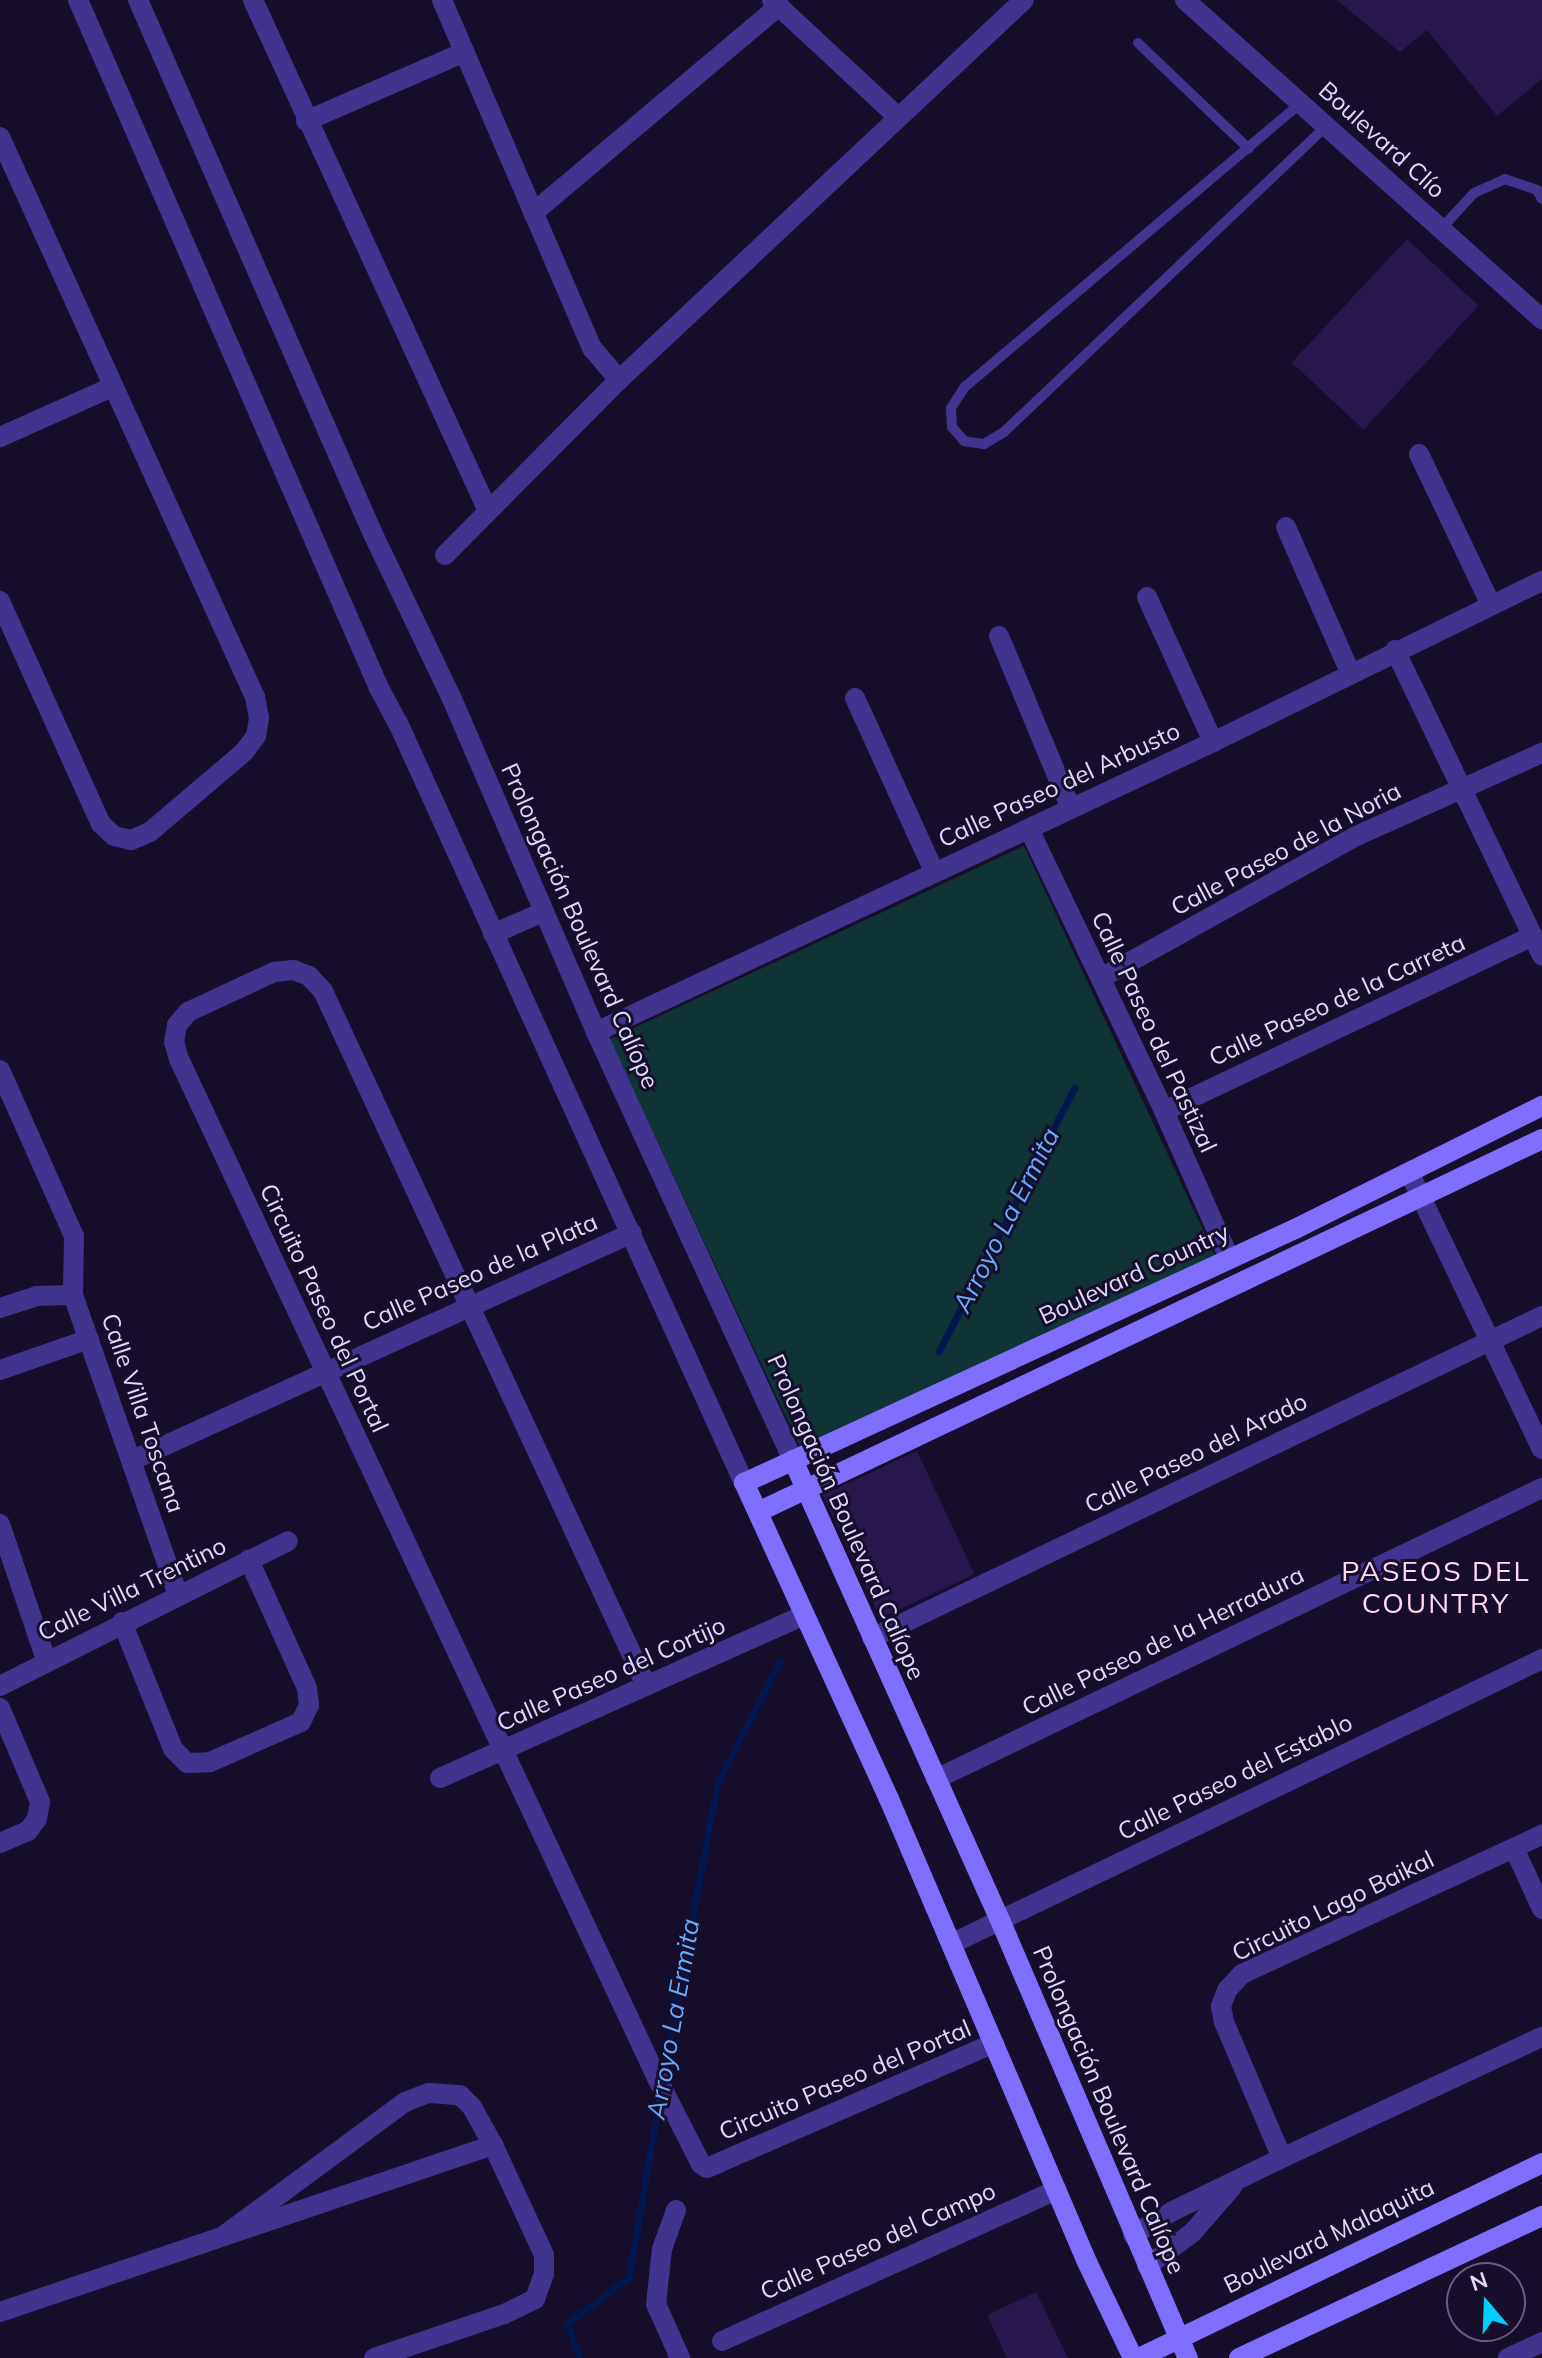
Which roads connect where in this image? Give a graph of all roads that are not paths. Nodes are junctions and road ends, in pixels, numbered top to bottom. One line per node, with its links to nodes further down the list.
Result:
1 (78, 0): 42 (street)
2 (138, 0): 41 (street, Prolongación Boulevard Calíope)
3 (253, 0): 12 (street)
4 (442, 0): 9 (street)
5 (1185, 0): 10 (street, Boulevard Clío)
6 (1021, 1): 11 (street)
7 (776, 3): 11 (street); 17 (street)
8 (1138, 43): 15 (lane)
9 (465, 52): 12 (street); 17 (street)
10 (1302, 102): 13 (street, Boulevard Clío); 15 (lane)
11 (897, 116): 20 (street)
12 (306, 121): 24 (street)
13 (1327, 125): 15 (lane); 18 (street, Boulevard Clío)
14 (0, 137): 21 (street)
15 (1249, 149)
16 (1542, 199): 18 (lane)
17 (533, 213): 20 (street)
18 (1441, 229): 19 (street, Boulevard Clío)
19 (1542, 319)
20 (619, 380): 24 (street)
21 (112, 387): 22 (street); 29 (street)
22 (0, 437)
23 (1419, 454): 30 (street)
24 (488, 511): 26 (street)
25 (1286, 527): 33 (street)
26 (445, 555)
27 (1542, 581): 30 (street, Calle Paseo del Arbusto)
28 (1147, 597): 35 (street)
29 (0, 601)
30 (1491, 605): 32 (street, Calle Paseo del Arbusto)
31 (999, 636): 38 (street)
32 (1395, 650): 33 (street, Calle Paseo del Arbusto); 37 (street)
33 (1350, 672): 35 (street, Calle Paseo del Arbusto)
34 (855, 698): 40 (street)
35 (1213, 742): 38 (street, Calle Paseo del Arbusto)
36 (1542, 753): 37 (street, Calle Paseo de la Noria)
37 (1464, 789): 43 (street); 45 (street, Calle Paseo de la Noria)
38 (1071, 809): 39 (street, Calle Paseo del Arbusto)
39 (1029, 829): 40 (street, Calle Paseo del Arbusto); 45 (street, Calle Paseo del Pastizal)
40 (934, 871): 46 (street, Calle Paseo del Arbusto)
41 (543, 912): 42 (street); 46 (street, Prolongación Boulevard Calíope)
42 (493, 934): 53 (street)
43 (1533, 936): 44 (street); 49 (street, Calle Paseo de la Carreta)
44 (1542, 955)
45 (1101, 978): 49 (street, Calle Paseo del Pastizal)
46 (596, 1032): 65 (street, Prolongación Boulevard Calíope)
47 (0, 1070): 55 (street)
48 (1542, 1106): 51 (street, Boulevard Country)
49 (1164, 1111): 54 (street, Calle Paseo del Pastizal)
50 (1542, 1139): 52 (street)
51 (1409, 1172): 52 (street); 54 (street, Boulevard Country)
52 (1422, 1198): 60 (street); 68 (street)
53 (632, 1233): 56 (street, Calle Paseo de la Plata); 66 (street)
54 (1229, 1258): 65 (street, Boulevard Country)
55 (73, 1295): 57 (street); 59 (street, Calle Villa Toscana)
56 (467, 1306): 62 (street, Calle Paseo de la Plata); 62 (street, Circuito Paseo del Portal); 79 (street, Circuito Paseo del Portal)
57 (0, 1308)
58 (1542, 1316): 60 (street, Calle Paseo del Arado)
59 (89, 1339): 61 (street); 64 (street, Calle Villa Toscana)
60 (1489, 1341): 63 (street); 76 (street, Calle Paseo del Arado)
61 (0, 1370)
62 (325, 1371): 64 (street, Calle Paseo de la Plata); 82 (street, Circuito Paseo del Portal)
63 (1542, 1449)
64 (133, 1460): 73 (street, Calle Villa Toscana)
65 (793, 1460): 66 (street, Boulevard Country); 68 (street, Prolongación Boulevard Calíope)
66 (744, 1483): 69 (street)
67 (1542, 1488): 84 (street, Calle Paseo de la Herradura)
68 (806, 1490): 69 (street); 76 (street, Prolongación Boulevard Calíope)
69 (758, 1512): 74 (street)
70 (0, 1524): 78 (street)
71 (288, 1541): 72 (street, Calle Villa Trentino)
72 (249, 1560): 73 (street, Calle Villa Trentino); 75 (street)
73 (178, 1594): 75 (street, Calle Villa Trentino)
74 (803, 1616): 79 (street, Calle Paseo del Cortijo); 90 (street)
75 (122, 1622): 78 (street, Calle Villa Trentino)
76 (872, 1638): 84 (street, Prolongación Boulevard Calíope)
77 (1542, 1659): 89 (street, Calle Paseo del Establo)
78 (46, 1660): 80 (street, Calle Villa Trentino)
79 (646, 1685): 82 (street, Calle Paseo del Cortijo)
80 (0, 1686)
81 (0, 1708): 86 (street)
82 (503, 1751): 83 (street, Calle Paseo del Cortijo); 92 (street, Circuito Paseo del Portal)
83 (440, 1778)
84 (936, 1779): 89 (street, Prolongación Boulevard Calíope)
85 (1542, 1835): 87 (street, Circuito Lago Baikal)
86 (0, 1843)
87 (1514, 1848): 88 (street); 94 (street, Circuito Lago Baikal)
88 (1542, 1909)
89 (1000, 1920): 90 (street, Calle Paseo del Establo); 101 (street, Prolongación Boulevard Calíope)
90 (951, 1944): 92 (street)
91 (1542, 2037): 94 (street)
92 (994, 2043): 97 (street)
93 (493, 2145): 100 (street); 100 (street); 107 (street)
94 (1282, 2158): 96 (street)
95 (1542, 2163): 104 (street, Boulevard Malaquita)
96 (1237, 2181): 101 (street); 102 (street)
97 (1056, 2190): 105 (street, Calle Paseo del Campo); 109 (street)
98 (676, 2210): 108 (street)
99 (1542, 2216): 112 (street)
100 (226, 2234): 103 (street)
101 (1133, 2235): 102 (street, Prolongación Boulevard Calíope)
102 (1147, 2266): 104 (street, Prolongación Boulevard Calíope)
103 (0, 2312)
104 (1178, 2337): 110 (street, Boulevard Malaquita); 111 (street, Prolongación Boulevard Calíope)
105 (722, 2341)
106 (1542, 2342): 113 (street)
107 (374, 2358)
108 (680, 2358)
109 (1133, 2358)
110 (1139, 2358)
111 (1188, 2358)
112 (1239, 2358)
113 (1508, 2358)

